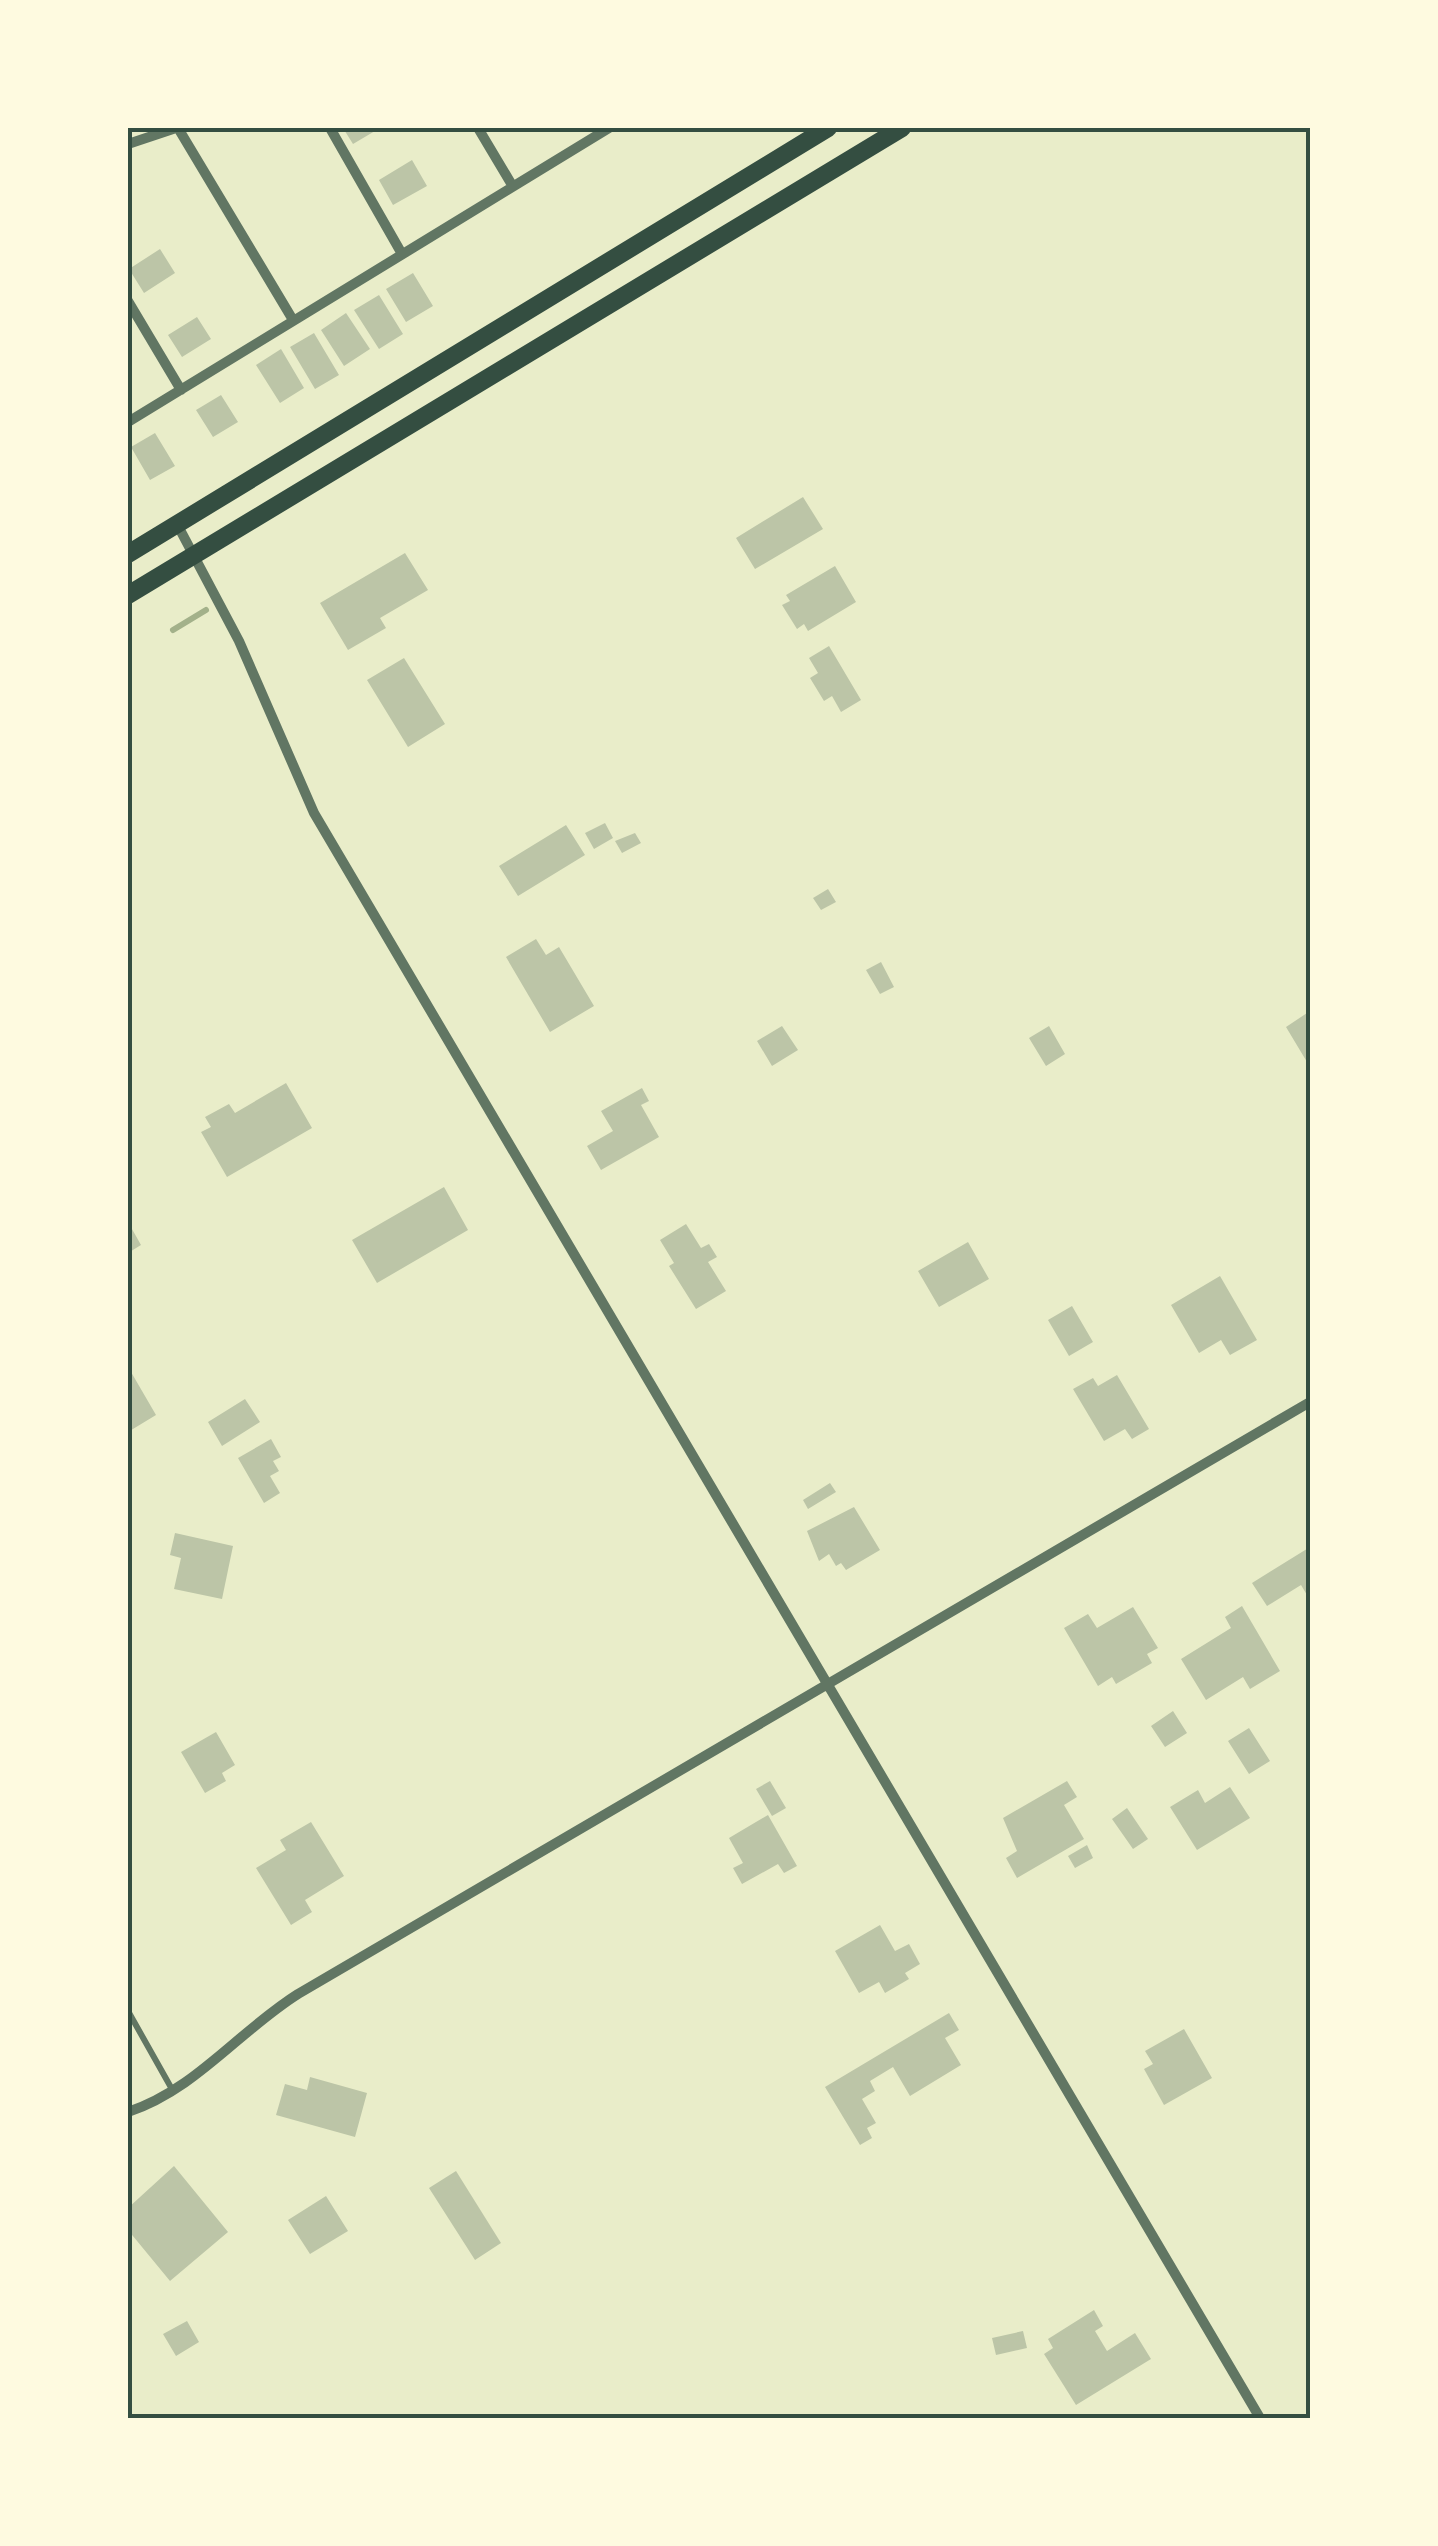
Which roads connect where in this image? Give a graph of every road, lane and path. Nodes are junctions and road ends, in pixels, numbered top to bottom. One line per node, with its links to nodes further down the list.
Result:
1 (177, 128): 7 (street); 11 (street)
2 (330, 128): 9 (street)
3 (478, 128): 8 (street)
4 (609, 128): 8 (street)
5 (828, 128): 14 (main road)
6 (902, 128): 16 (main road)
7 (128, 144)
8 (512, 185): 9 (street)
9 (402, 254): 11 (street)
10 (128, 301): 12 (street)
11 (293, 320): 12 (street)
12 (181, 390): 13 (street)
13 (128, 422)
14 (177, 524): 15 (main road); 16 (street)
15 (128, 554)
16 (194, 555): 17 (main road); 19 (street)
17 (128, 596)
18 (1310, 1402): 19 (street)
19 (830, 1685): 21 (street); 23 (street)
20 (128, 2011): 21 (lane)
21 (174, 2092): 22 (street)
22 (128, 2112)
23 (1260, 2418)

